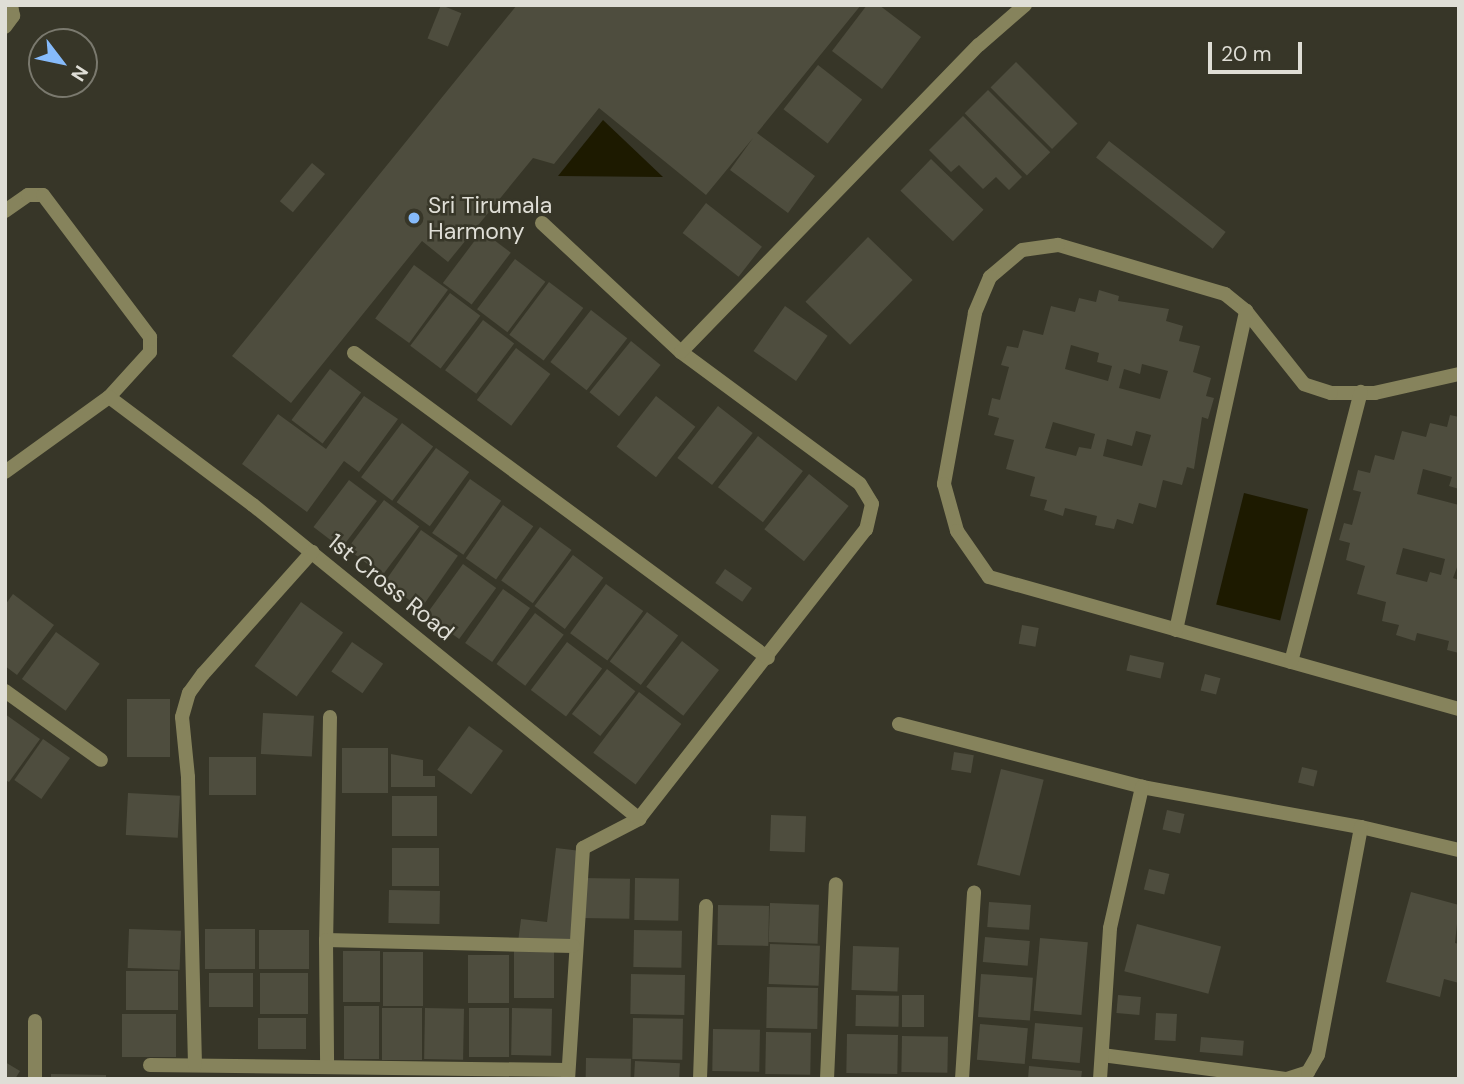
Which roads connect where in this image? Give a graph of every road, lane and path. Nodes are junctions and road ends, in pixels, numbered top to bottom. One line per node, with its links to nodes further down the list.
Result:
1 (11, 5): 3 (street)
2 (1025, 5): 7 (street)
3 (5, 27)
4 (5, 211): 11 (street)
5 (542, 223): 7 (street)
6 (1246, 311): 10 (street); 14 (street); 14 (street)
7 (681, 352): 15 (street)
8 (354, 353): 15 (street)
9 (1459, 374): 10 (street)
10 (1361, 392): 16 (street)
11 (109, 397): 12 (street); 13 (street, 1st Cross Road)
12 (5, 472)
13 (312, 552): 23 (street, 1st Cross Road); 34 (street)
14 (1176, 630): 16 (street)
15 (768, 658): 23 (street)
16 (1291, 662): 18 (street)
17 (5, 691): 21 (street)
18 (1459, 709)
19 (330, 717): 29 (street)
20 (899, 724): 22 (street)
21 (101, 760)
22 (1142, 787): 24 (street); 32 (street)
23 (639, 819): 30 (street)
24 (1361, 827): 25 (street); 32 (street)
25 (1459, 850)
26 (836, 884): 39 (street)
27 (974, 892): 40 (street)
28 (706, 906): 38 (street)
29 (326, 940): 30 (street); 35 (street)
30 (573, 946): 36 (street)
31 (35, 1021): 37 (street)
32 (1102, 1055): 41 (street)
33 (150, 1065): 34 (street)
34 (195, 1065): 35 (street)
35 (327, 1066): 36 (street)
36 (568, 1074)
37 (35, 1079)
38 (700, 1079)
39 (827, 1079)
40 (962, 1079)
41 (1100, 1079)

